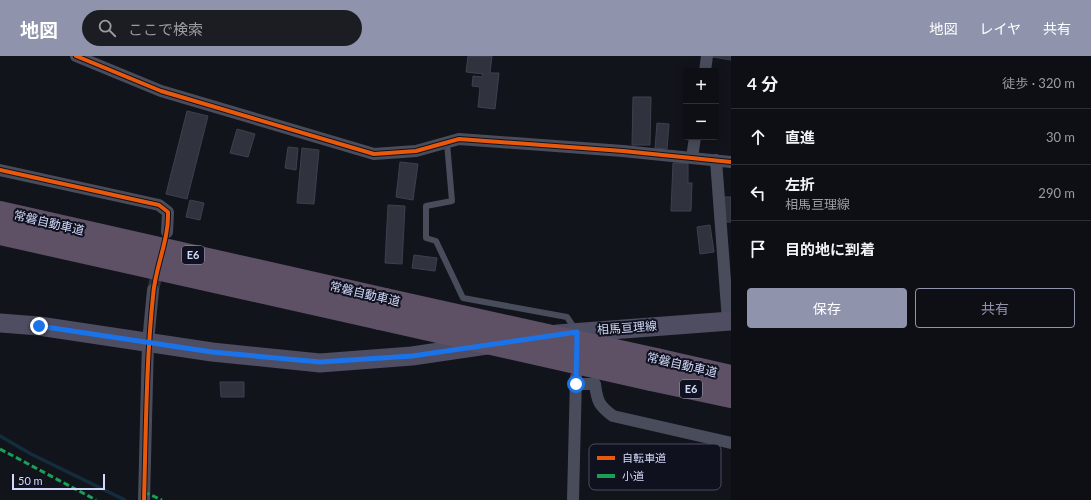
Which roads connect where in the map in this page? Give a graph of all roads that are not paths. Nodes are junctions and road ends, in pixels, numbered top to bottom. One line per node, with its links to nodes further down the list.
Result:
1 (76, 56): 5 (street)
2 (707, 56): 3 (street)
3 (705, 68)
4 (695, 140): 6 (street)
5 (447, 143): 6 (street); 17 (lane)
6 (692, 158): 7 (street)
7 (716, 160): 8 (street); 15 (street)
8 (731, 162)
9 (0, 170): 11 (street)
10 (0, 212): 14 (highway, 常磐自動車道 / E6)
11 (167, 232)
12 (0, 234): 14 (highway, 常磐自動車道 / E6)
13 (153, 290): 18 (street)
14 (383, 309): 19 (highway, 常磐自動車道 / E6, bridge)
15 (729, 321): 17 (main road, 相馬亘理線)
16 (0, 323): 18 (main road, 相馬亘理線)
17 (577, 332): 18 (main road, 相馬亘理線); 21 (street)
18 (148, 342): 24 (street)
19 (654, 369): 20 (highway, 常磐自動車道 / E6); 22 (highway, 常磐自動車道 / E6)
20 (731, 376)
21 (576, 384): 23 (street); 25 (street)
22 (731, 397)
23 (731, 443)
24 (144, 500)
25 (573, 500)

